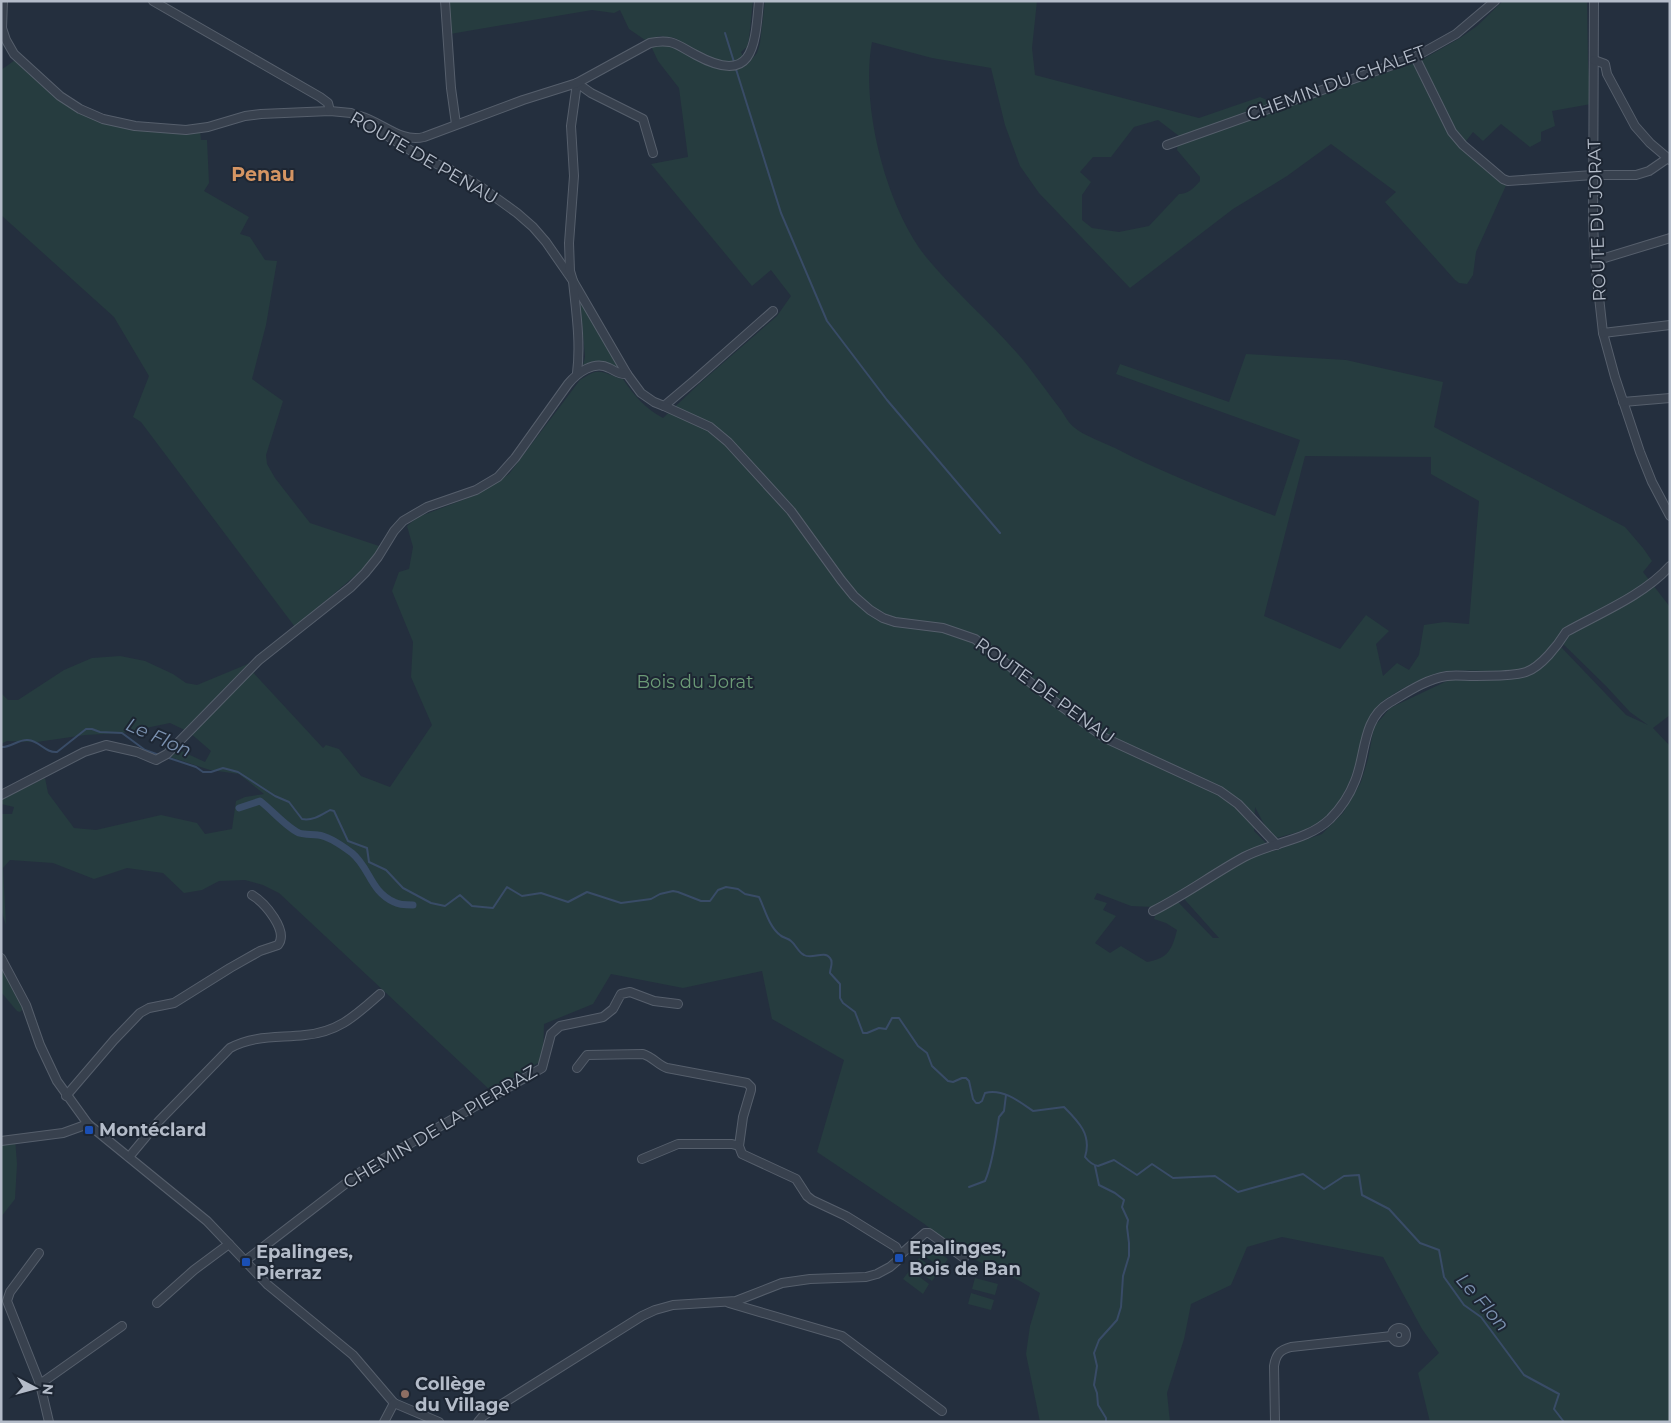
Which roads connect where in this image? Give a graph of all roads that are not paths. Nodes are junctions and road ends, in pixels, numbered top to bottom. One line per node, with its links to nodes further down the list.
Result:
1 (3, 1): 10 (street, ROUTE DE PENAU)
2 (152, 1): 10 (street)
3 (445, 1): 12 (street)
4 (759, 1): 9 (street)
5 (1495, 1): 7 (street, CHEMIN DU CHALET)
6 (1594, 1): 8 (street, ROUTE DU JORAT)
7 (1415, 57): 13 (street, CHEMIN DU CHALET); 16 (street)
8 (1594, 60): 15 (street); 16 (street, ROUTE DU JORAT)
9 (577, 83): 12 (street); 14 (street); 19 (street)
10 (330, 111): 11 (street, ROUTE DE PENAU)
11 (351, 113): 12 (street); 19 (street, ROUTE DE PENAU)
12 (456, 124)
13 (1167, 145)
14 (653, 153)
15 (1669, 159): 16 (street)
16 (1593, 175): 18 (street, ROUTE DU JORAT)
17 (1670, 238): 18 (street)
18 (1595, 261): 22 (street, ROUTE DU JORAT)
19 (573, 280): 23 (street); 24 (street, ROUTE DE PENAU)
20 (773, 311): 27 (street)
21 (1670, 324): 22 (street)
22 (1603, 333): 26 (street, ROUTE DU JORAT)
23 (577, 373): 24 (street); 30 (street)
24 (627, 374): 27 (street, ROUTE DE PENAU)
25 (1670, 398): 26 (street)
26 (1624, 402): 28 (street, ROUTE DU JORAT)
27 (664, 406): 31 (street, ROUTE DE PENAU)
28 (1670, 516)
29 (1670, 566): 31 (street)
30 (1, 795)
31 (1277, 845): 33 (street)
32 (252, 895): 38 (street)
33 (1153, 911)
34 (1, 958): 38 (street)
35 (380, 994): 42 (street)
36 (678, 1004): 48 (street, CHEMIN DE LA PIERRAZ)
37 (577, 1068): 41 (street)
38 (66, 1096): 39 (street)
39 (88, 1124): 40 (street); 42 (street)
40 (1, 1141)
41 (739, 1146): 43 (street); 46 (street)
42 (129, 1157): 44 (street)
43 (642, 1159)
44 (229, 1244): 48 (street); 50 (street)
45 (38, 1253): 53 (street)
46 (900, 1255): 47 (street); 49 (street)
47 (964, 1258)
48 (246, 1261): 54 (street)
49 (726, 1302): 55 (street); 59 (street)
50 (157, 1303)
51 (122, 1326): 53 (street)
52 (1392, 1336): 60 (street)
53 (40, 1384): 56 (street)
54 (394, 1403): 57 (street); 58 (street)
55 (942, 1411)
56 (49, 1422)
57 (384, 1422)
58 (439, 1422)
59 (478, 1422)
60 (1275, 1422)

